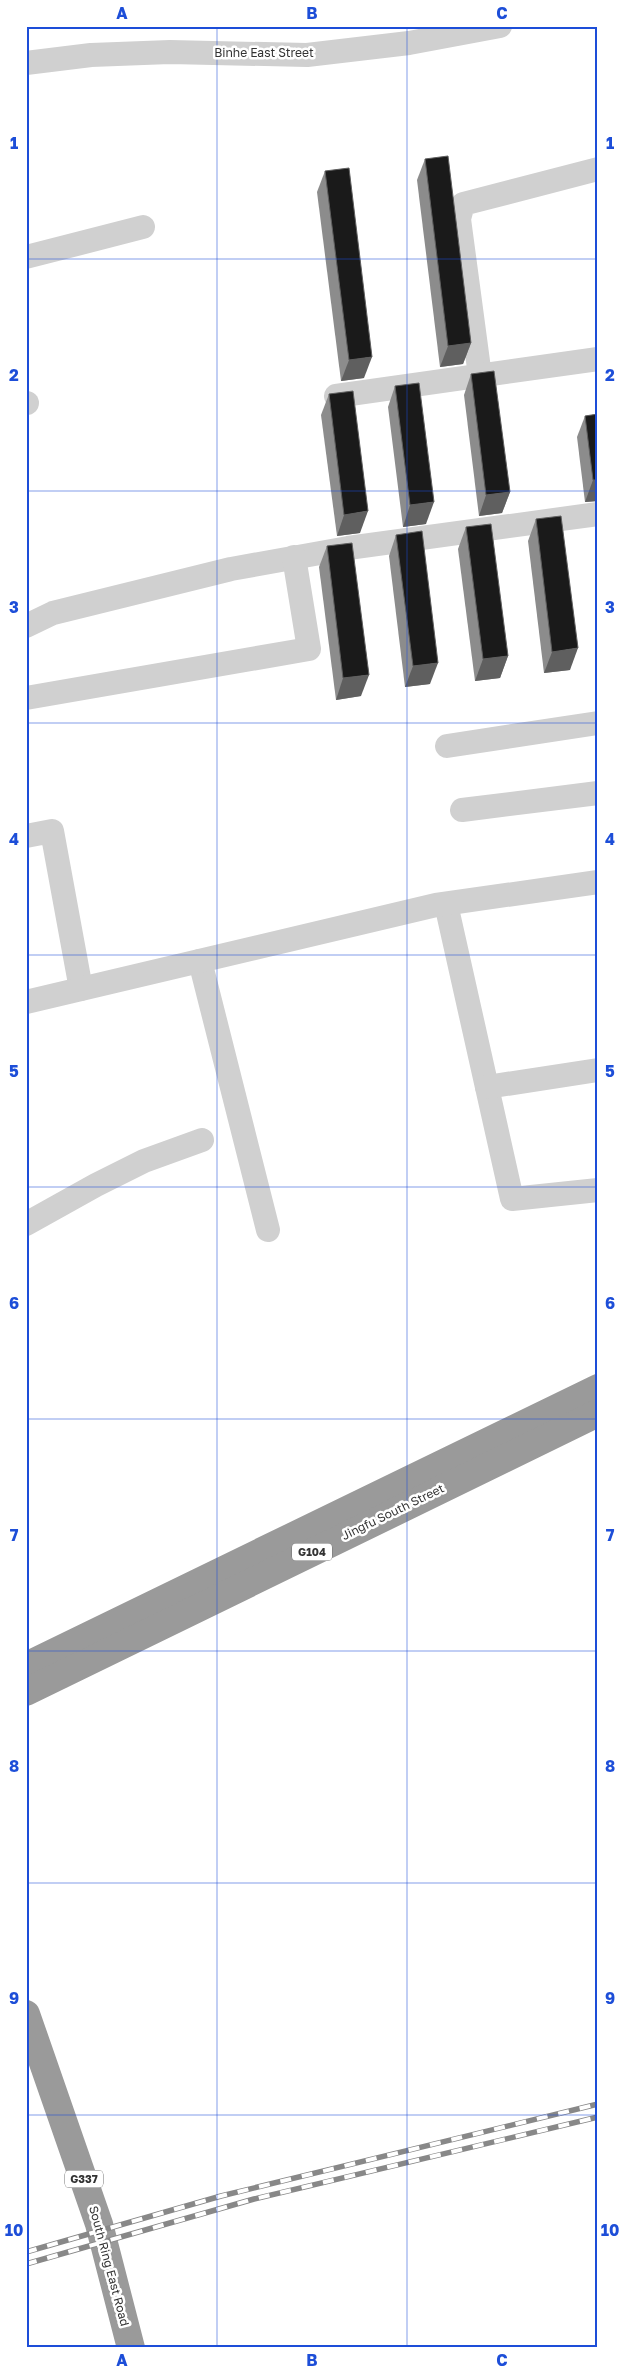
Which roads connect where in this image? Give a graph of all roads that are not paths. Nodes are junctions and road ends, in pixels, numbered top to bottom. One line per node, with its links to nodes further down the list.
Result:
1 (500, 26): 2 (street, Binhe East Street)
2 (26, 62)
3 (598, 169): 7 (street)
4 (143, 227): 5 (street)
5 (26, 257)
6 (598, 360): 7 (street)
7 (480, 376): 8 (street)
8 (336, 396)
9 (598, 514): 10 (street)
10 (294, 557): 11 (street); 12 (street)
11 (26, 626)
12 (26, 698)
13 (598, 723): 14 (street)
14 (447, 746)
15 (598, 792): 16 (street)
16 (462, 810)
17 (26, 836): 21 (street)
18 (598, 882): 19 (street)
19 (446, 904): 20 (street); 24 (street)
20 (200, 961): 21 (street); 28 (street)
21 (81, 989): 22 (street)
22 (26, 1002)
23 (598, 1070): 24 (street)
24 (487, 1087): 26 (street)
25 (202, 1140): 27 (street)
26 (598, 1190)
27 (26, 1224)
28 (268, 1230)
29 (598, 1388): 31 (highway, Jingfu South Street / G104)
30 (598, 1413): 32 (highway, Jingfu South Street / G104)
31 (26, 1666)
32 (26, 1692)
33 (26, 2014): 34 (highway, South Ring East Road / G337)
34 (131, 2348)

